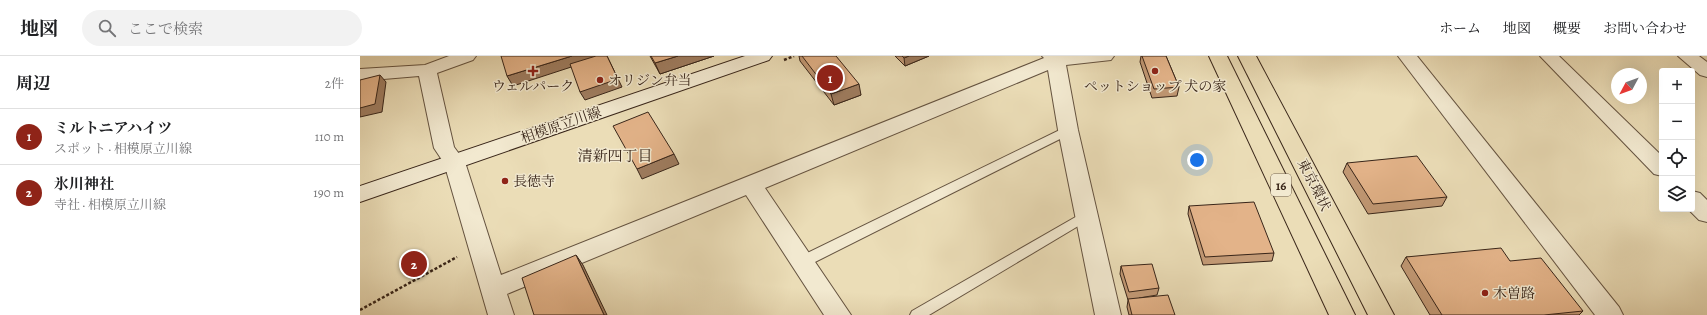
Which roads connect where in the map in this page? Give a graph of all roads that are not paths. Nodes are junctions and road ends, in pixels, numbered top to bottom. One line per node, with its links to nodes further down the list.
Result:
1 (466, 56): 10 (street)
2 (763, 56): 14 (street, 相模原立川線)
3 (1105, 56): 9 (street)
4 (1218, 56): 27 (highway, 16)
5 (1247, 56): 28 (highway, 東京環状 / 16)
6 (1406, 56): 29 (street)
7 (1549, 56): 15 (street)
8 (1687, 56): 11 (street)
9 (1054, 58): 13 (street); 16 (street)
10 (427, 70): 12 (street); 14 (street)
11 (1707, 71)
12 (360, 75)
13 (1068, 130): 20 (street); 21 (lane)
14 (454, 162): 17 (street, 相模原立川線); 22 (street)
15 (1659, 166)
16 (752, 186): 21 (street); 22 (street)
17 (360, 194)
18 (1695, 202): 19 (street)
19 (1707, 214)
20 (1086, 216): 25 (lane); 26 (street)
21 (802, 262): 24 (street)
22 (494, 289): 23 (street)
23 (501, 315)
24 (838, 315)
25 (917, 315)
26 (1108, 315)
27 (1342, 315)
28 (1381, 315)
29 (1610, 315)

